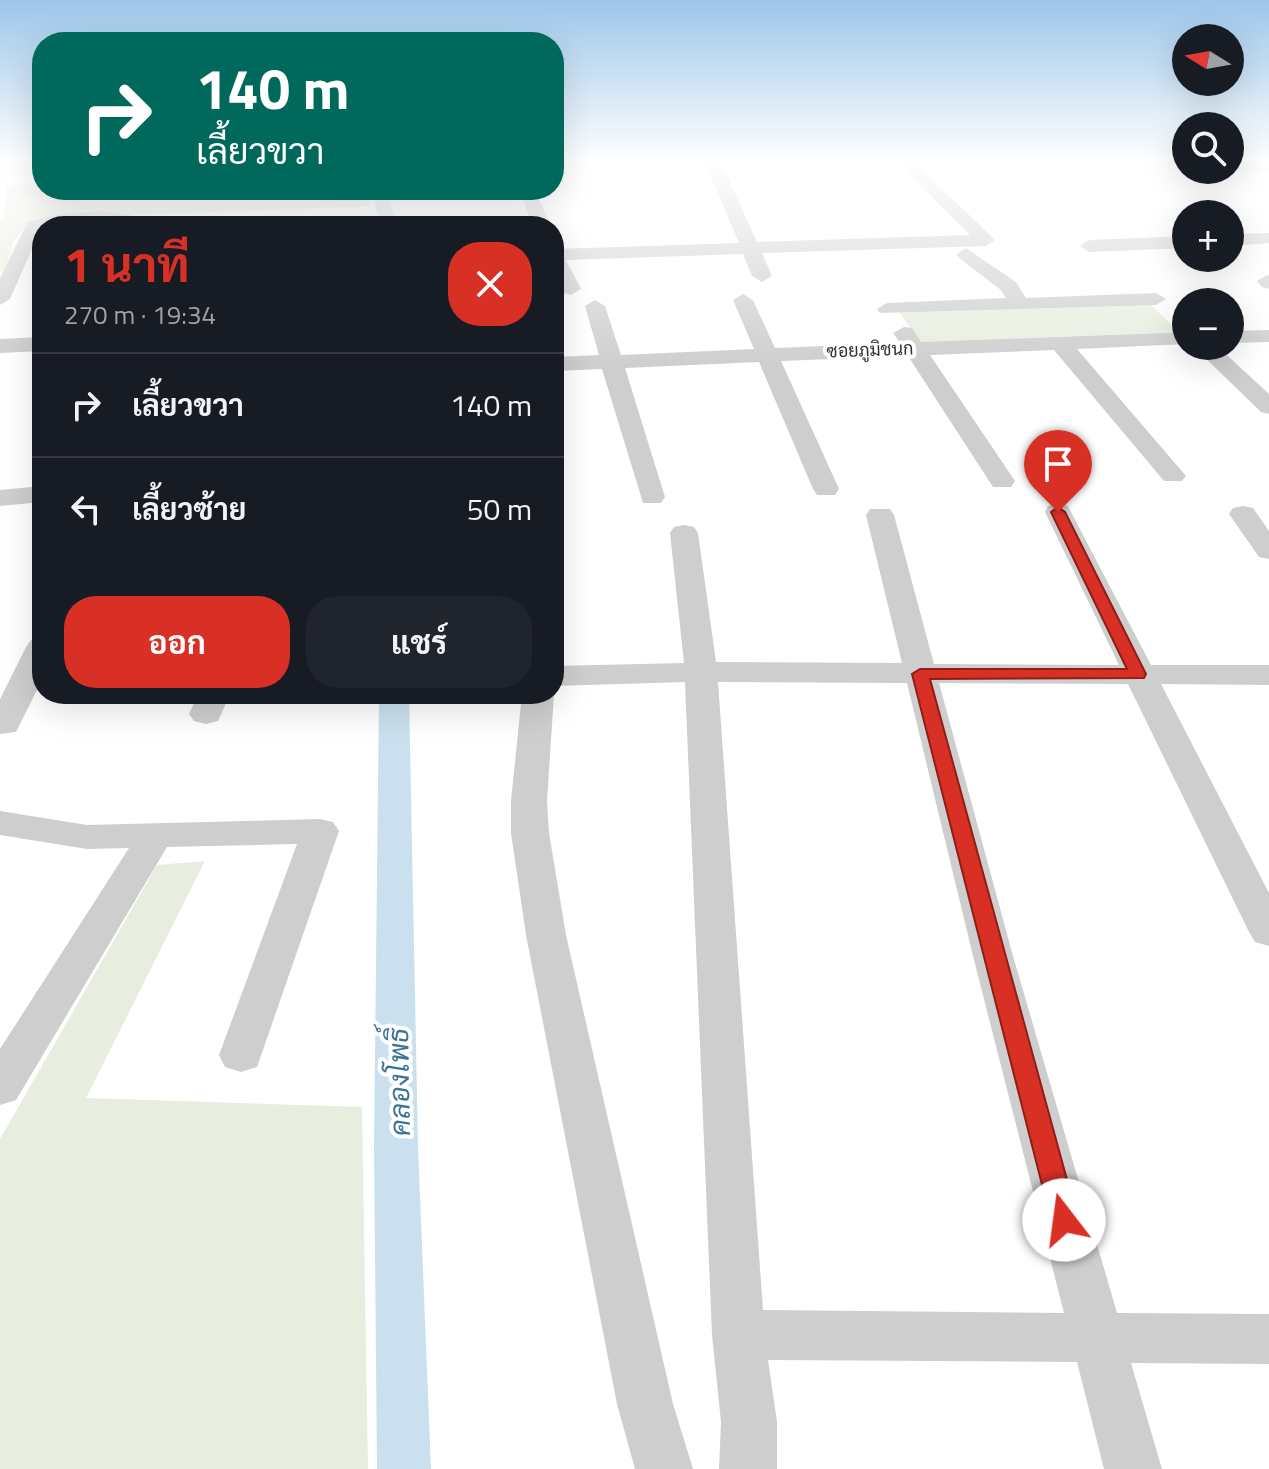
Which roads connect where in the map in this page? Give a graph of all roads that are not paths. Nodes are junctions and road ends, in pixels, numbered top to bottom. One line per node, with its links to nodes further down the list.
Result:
1 (32, 229): 15 (street)
2 (743, 229): 8 (street)
3 (974, 229): 8 (street)
4 (1269, 238): 5 (street)
5 (1244, 239)
6 (1172, 243): 7 (street)
7 (1089, 246)
8 (752, 248): 10 (street); 12 (street)
9 (966, 254): 17 (street)
10 (564, 255)
11 (564, 275): 14 (street)
12 (762, 276)
13 (1140, 281): 19 (street)
14 (571, 289)
15 (0, 299)
16 (743, 300): 28 (street)
17 (1020, 304): 20 (street); 27 (street)
18 (595, 306): 30 (street)
19 (1172, 317)
20 (1172, 319)
21 (1172, 319): 24 (street, ซอยภูมิชนก)
22 (1269, 336): 23 (street)
23 (1244, 337)
24 (1059, 342): 27 (street, ซอยภูมิชนก); 33 (street)
25 (32, 344): 26 (street)
26 (0, 346)
27 (915, 348): 28 (street, ซอยภูมิชนก); 34 (street)
28 (768, 354): 30 (street, ซอยภูมิชนก); 35 (street)
29 (1219, 360): 32 (street)
30 (614, 361): 31 (street, ซอยภูมิชนก); 37 (street)
31 (564, 364)
32 (1269, 407)
33 (1173, 476)
34 (1002, 481)
35 (826, 489)
36 (32, 495): 38 (street)
37 (652, 497)
38 (0, 498)
39 (1058, 512): 49 (street)
40 (1243, 514): 43 (street)
41 (880, 515): 48 (street)
42 (684, 533): 46 (street)
43 (1269, 551)
44 (32, 662): 45 (street)
45 (0, 669)
46 (701, 672): 48 (street); 51 (street); 59 (street)
47 (32, 673): 53 (street)
48 (920, 674): 49 (street); 60 (street)
49 (1138, 674): 50 (street); 56 (street)
50 (1269, 675)
51 (564, 676)
52 (537, 704): 62 (street)
53 (4, 725)
54 (0, 823): 55 (street)
55 (156, 835): 57 (street); 58 (street)
56 (1269, 932)
57 (241, 1055)
58 (0, 1087)
59 (738, 1335): 60 (street); 63 (street)
60 (1096, 1337): 61 (street); 64 (street)
61 (1269, 1339)
62 (664, 1469)
63 (748, 1469)
64 (1133, 1469)

